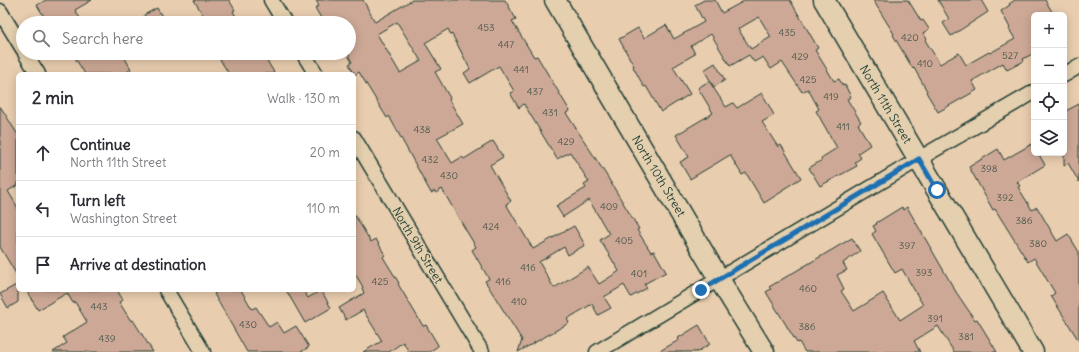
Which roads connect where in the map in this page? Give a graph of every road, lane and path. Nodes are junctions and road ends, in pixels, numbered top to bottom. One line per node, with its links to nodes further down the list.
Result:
1 (271, 0): 5 (street)
2 (555, 0): 16 (main road, North 10th Street)
3 (824, 0): 15 (main road, North 11th Street)
4 (0, 11): 6 (street)
5 (281, 16)
6 (16, 37)
7 (29, 60): 10 (street)
8 (307, 60): 11 (street)
9 (1079, 66): 12 (street)
10 (37, 72)
11 (315, 72)
12 (1067, 73)
13 (1031, 94): 15 (street)
14 (356, 141): 19 (street, North 9th Street)
15 (919, 159): 16 (street); 22 (main road, North 11th Street)
16 (720, 279): 20 (street); 21 (main road, North 10th Street)
17 (167, 292): 18 (street)
18 (203, 352)
19 (482, 352)
20 (597, 352)
21 (764, 352)
22 (1033, 352)

